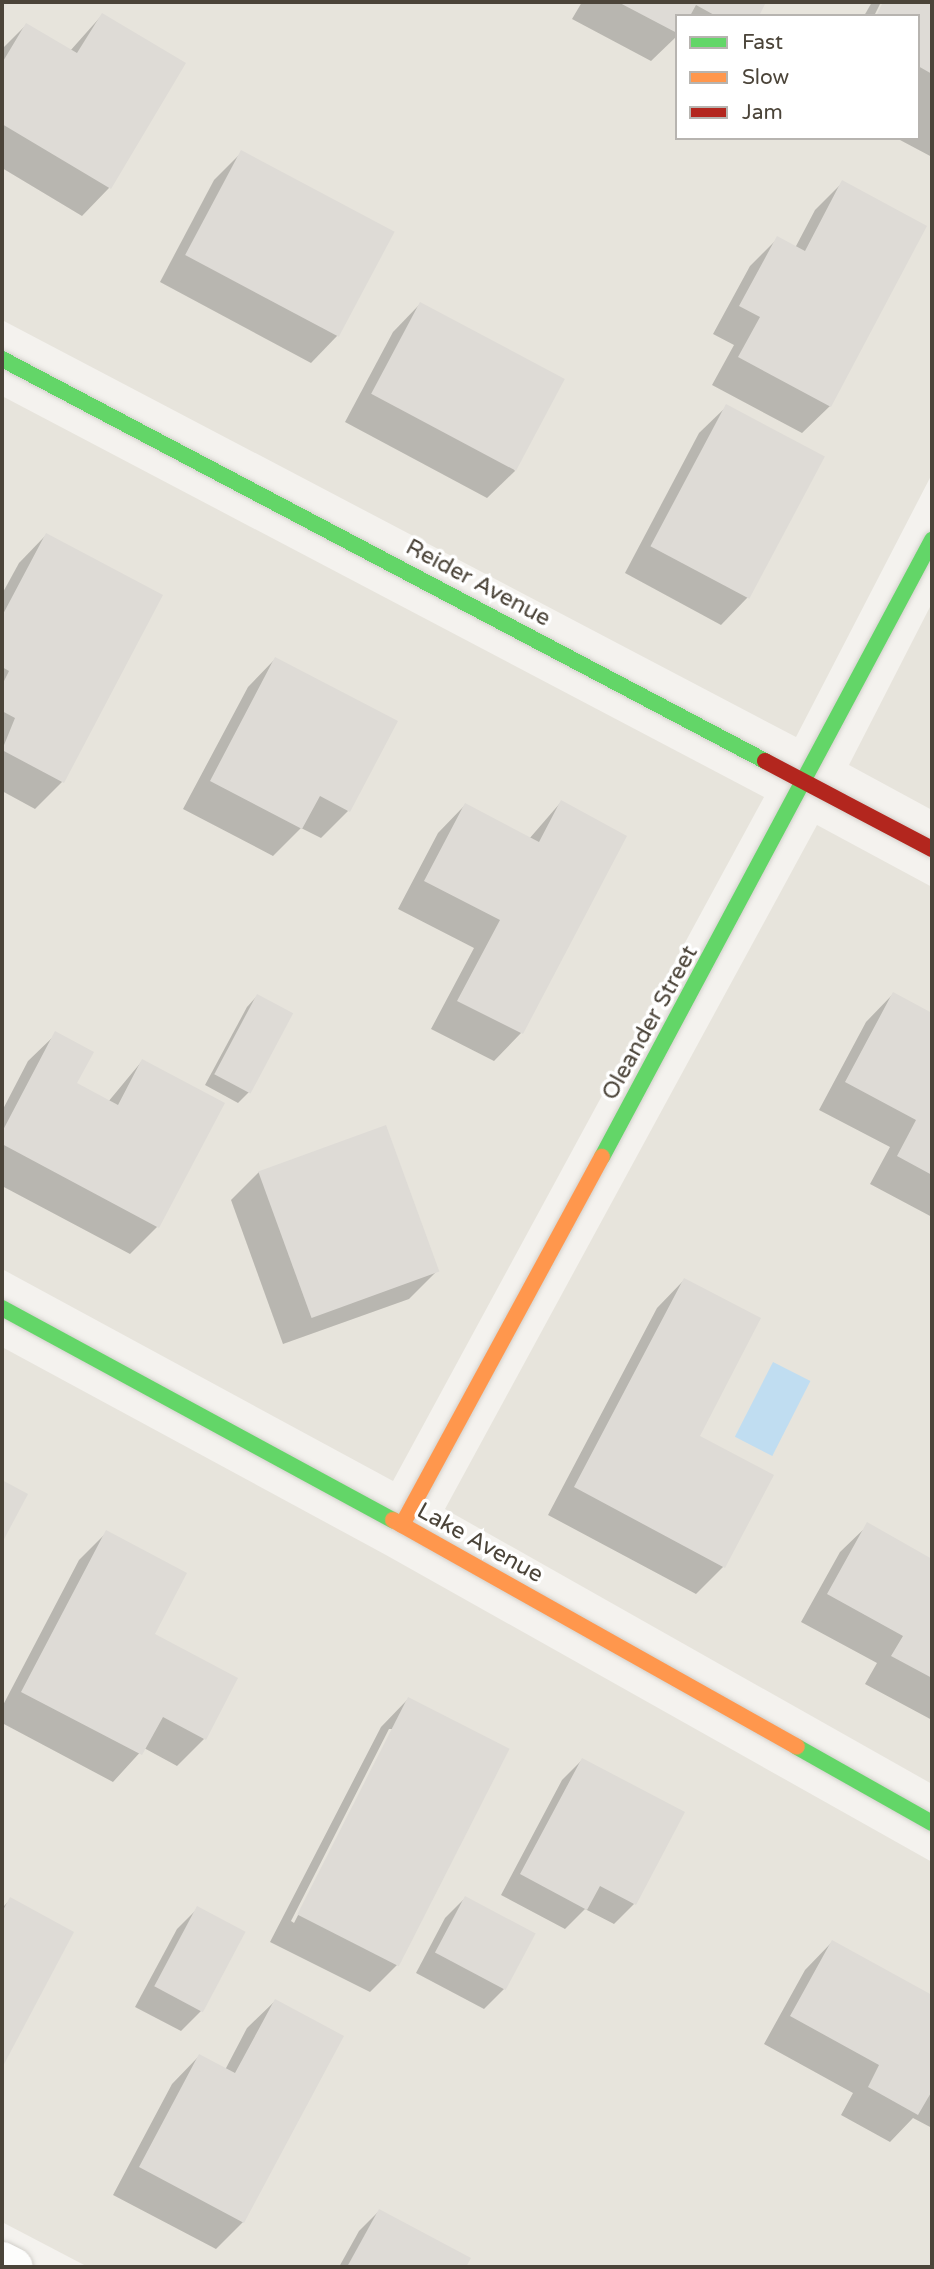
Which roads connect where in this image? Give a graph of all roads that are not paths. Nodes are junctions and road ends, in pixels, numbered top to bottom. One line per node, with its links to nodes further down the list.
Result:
1 (2, 359): 3 (street, Reider Avenue)
2 (932, 540): 3 (street, Oleander Street)
3 (807, 781): 4 (street, Reider Avenue); 6 (street, Oleander Street)
4 (932, 849)
5 (2, 1308): 6 (street, Lake Avenue)
6 (402, 1525): 7 (street, Lake Avenue)
7 (932, 1823)
8 (2, 2260): 9 (street)
9 (15, 2267)

